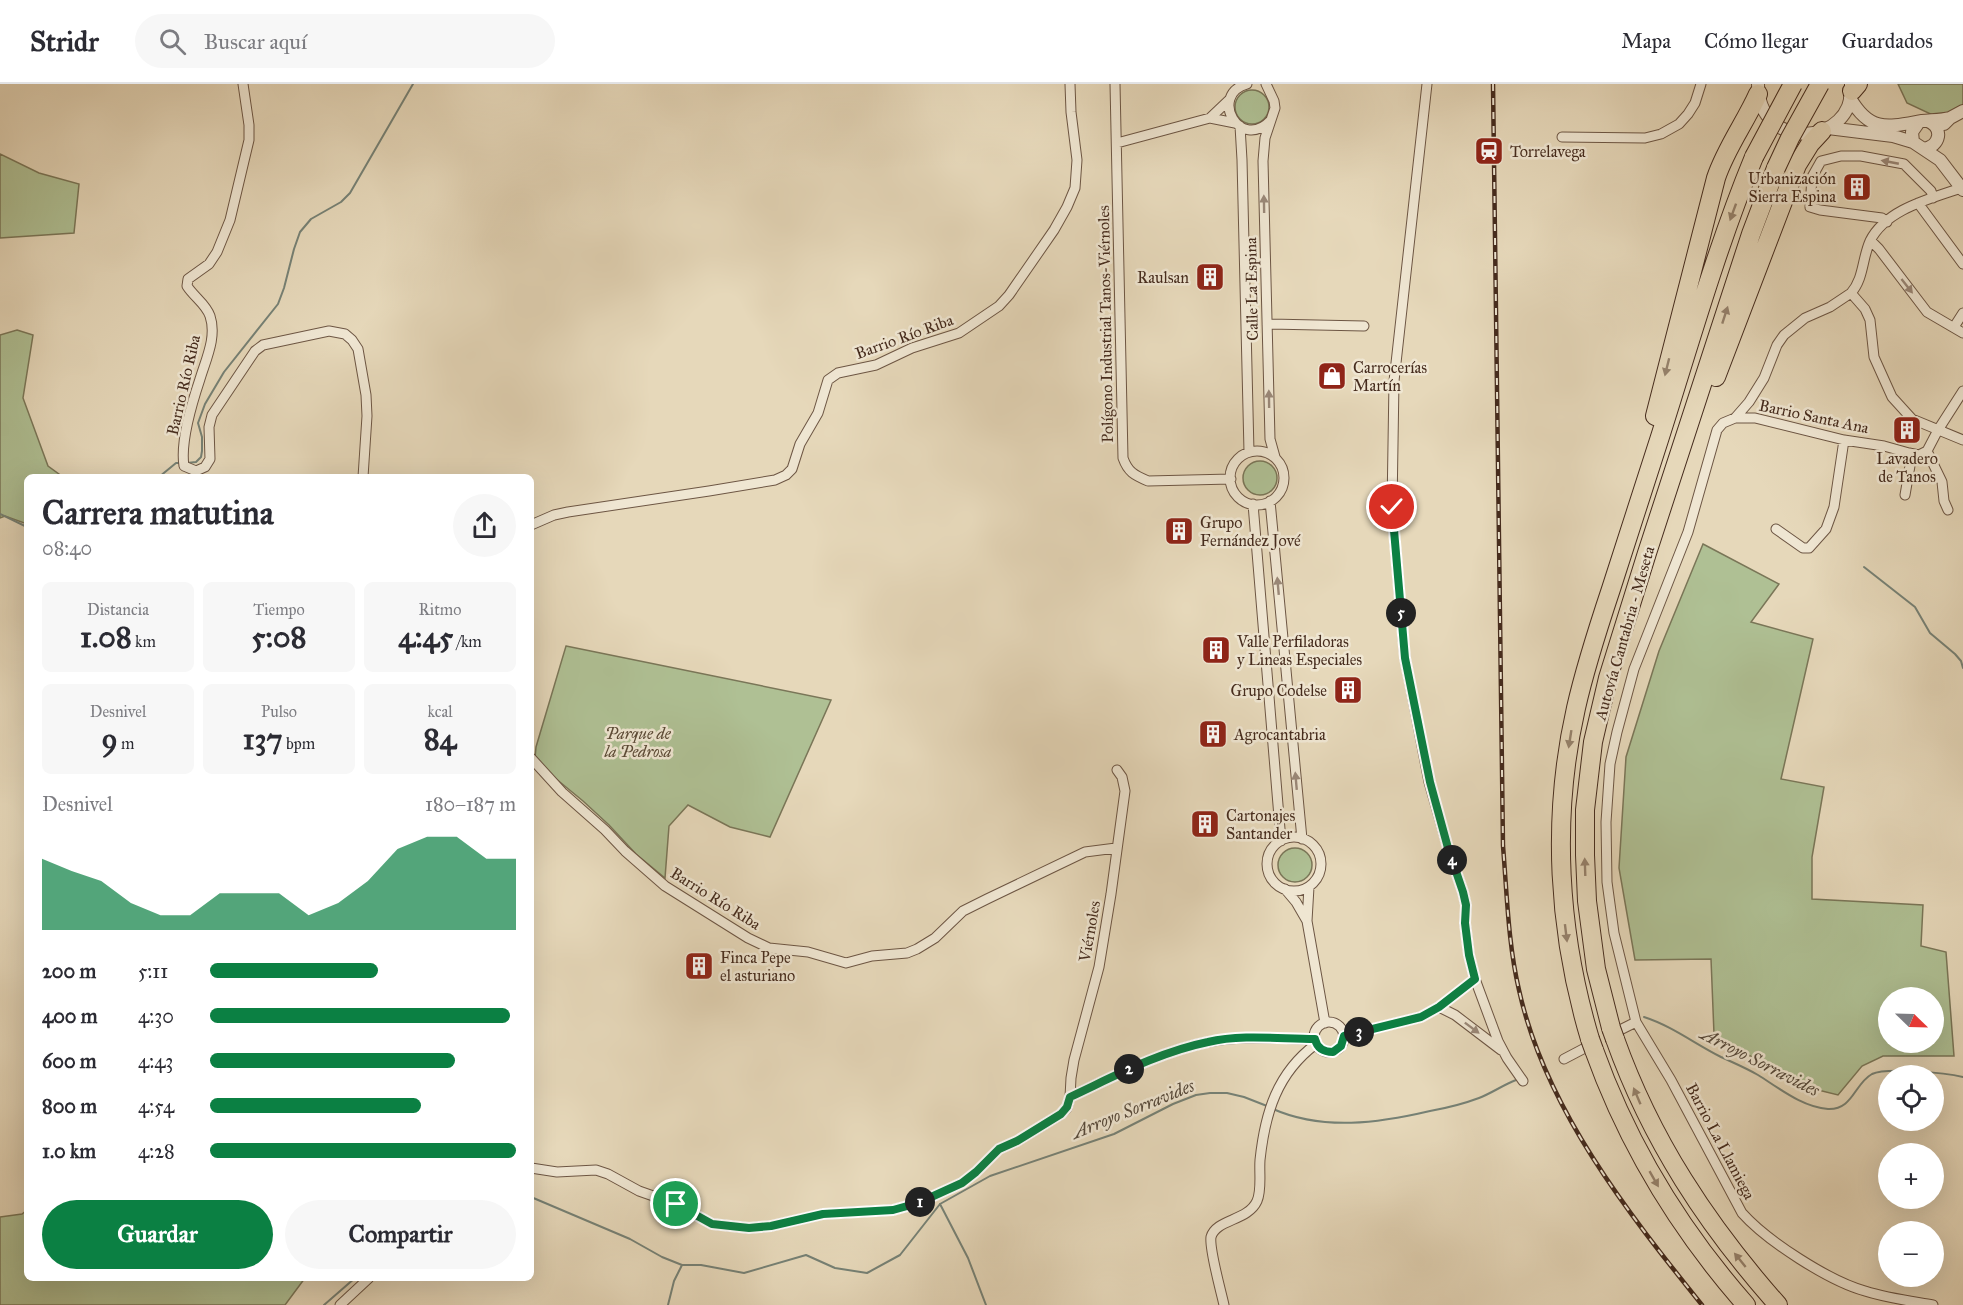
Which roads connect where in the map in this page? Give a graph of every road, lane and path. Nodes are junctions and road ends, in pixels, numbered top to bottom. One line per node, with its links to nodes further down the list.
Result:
1 (243, 84): 47 (street, Barrio Río Riba)
2 (1070, 84): 53 (street, Barrio Río Riba)
3 (1114, 84): 23 (street, Polígono Industrial Tanos-Viérnoles)
4 (1257, 84): 10 (street, Calle La Espina)
5 (1427, 84): 65 (street)
6 (1701, 84): 21 (street)
7 (1793, 84): 56 (highway, Autovía Cantabria - Meseta, one-way to 56, bridge)
8 (1820, 84): 55 (highway, Autovía Cantabria - Meseta, one-way to 8, bridge)
9 (1241, 85): 13 (street)
10 (1266, 86): 17 (street, Calle La Espina)
11 (1757, 87): 20 (street); 56 (highway, one-way to 56)
12 (1853, 89): 18 (street); 20 (street)
13 (1230, 99): 15 (street); 19 (street, Calle La Espina)
14 (1963, 111): 16 (street)
15 (1209, 118): 19 (street); 23 (street)
16 (1950, 118): 18 (street); 22 (street)
17 (1271, 120): 19 (street); 34 (street, Calle La Espina, one-way to 17)
18 (1924, 122): 22 (street); 24 (street)
19 (1237, 124): 44 (street, Calle La Espina)
20 (1825, 130): 24 (street); 55 (highway)
21 (1562, 137)
22 (1938, 137): 24 (street); 25 (street)
23 (1117, 143): 48 (street, Polígono Industrial Tanos-Viérnoles)
24 (1919, 145): 25 (street)
25 (1940, 160): 26 (street)
26 (1962, 189): 27 (street)
27 (1933, 198): 28 (street); 29 (street, one-way to 29)
28 (1918, 203): 29 (street); 31 (street)
29 (1887, 222): 30 (street)
30 (1870, 241): 32 (street); 36 (street, one-way to 36)
31 (1963, 264)
32 (1851, 293): 39 (street, Barrio Santa Ana); 40 (street)
33 (1963, 313): 36 (street)
34 (1267, 324): 35 (street); 46 (street, Calle La Espina, one-way to 34)
35 (1364, 326)
36 (1954, 327): 37 (street)
37 (1963, 333)
38 (1963, 391): 40 (street)
39 (1735, 418): 41 (street, Barrio Santa Ana); 67 (street, Barrio La Llamiega)
40 (1938, 430): 42 (street); 43 (street)
41 (1844, 440): 45 (street, Barrio Santa Ana); 54 (street)
42 (1963, 440)
43 (1927, 451): 45 (street); 52 (street)
44 (1249, 453): 46 (street); 48 (street)
45 (1912, 454): 49 (street)
46 (1275, 457): 50 (street, Calle La Espina)
47 (363, 474)
48 (1231, 479): 51 (street)
49 (1905, 495)
50 (1270, 501): 51 (street); 59 (street, one-way to 50)
51 (1252, 504): 60 (street)
52 (1948, 510)
53 (534, 524)
54 (1776, 529)
55 (1636, 590): 69 (highway, Autovía Cantabria - Meseta, one-way to 55)
56 (1576, 707): 72 (highway, Autovía Cantabria - Meseta, one-way to 72)
57 (534, 761): 61 (street, Barrio Río Riba)
58 (1117, 770): 61 (street, Viérnoles)
59 (1302, 839): 60 (street); 62 (street)
60 (1281, 841): 63 (street)
61 (1116, 848): 76 (street, Viérnoles)
62 (1310, 887): 63 (street); 64 (street)
63 (1285, 889): 64 (street)
64 (1307, 921): 68 (street)
65 (1475, 979): 66 (street); 73 (street)
66 (1439, 1007): 70 (street); 73 (street, one-way to 73)
67 (1636, 1022): 69 (street); 83 (street, Barrio La Llamiega)
68 (1325, 1023): 70 (street); 71 (street)
69 (1616, 1032): 82 (highway, Autovía Cantabria - Meseta, one-way to 69)
70 (1344, 1036): 71 (street)
71 (1315, 1041): 76 (street); 80 (street)
72 (1589, 1046): 74 (street); 81 (highway, Autovía Cantabria - Meseta, one-way to 81)
73 (1504, 1052): 75 (street)
74 (1564, 1059)
75 (1523, 1081)
76 (1070, 1097): 77 (street)
77 (534, 1168)
78 (366, 1281): 79 (street)
79 (340, 1305)
80 (1224, 1305)
81 (1746, 1305)
82 (1778, 1305)
83 (1932, 1305)

